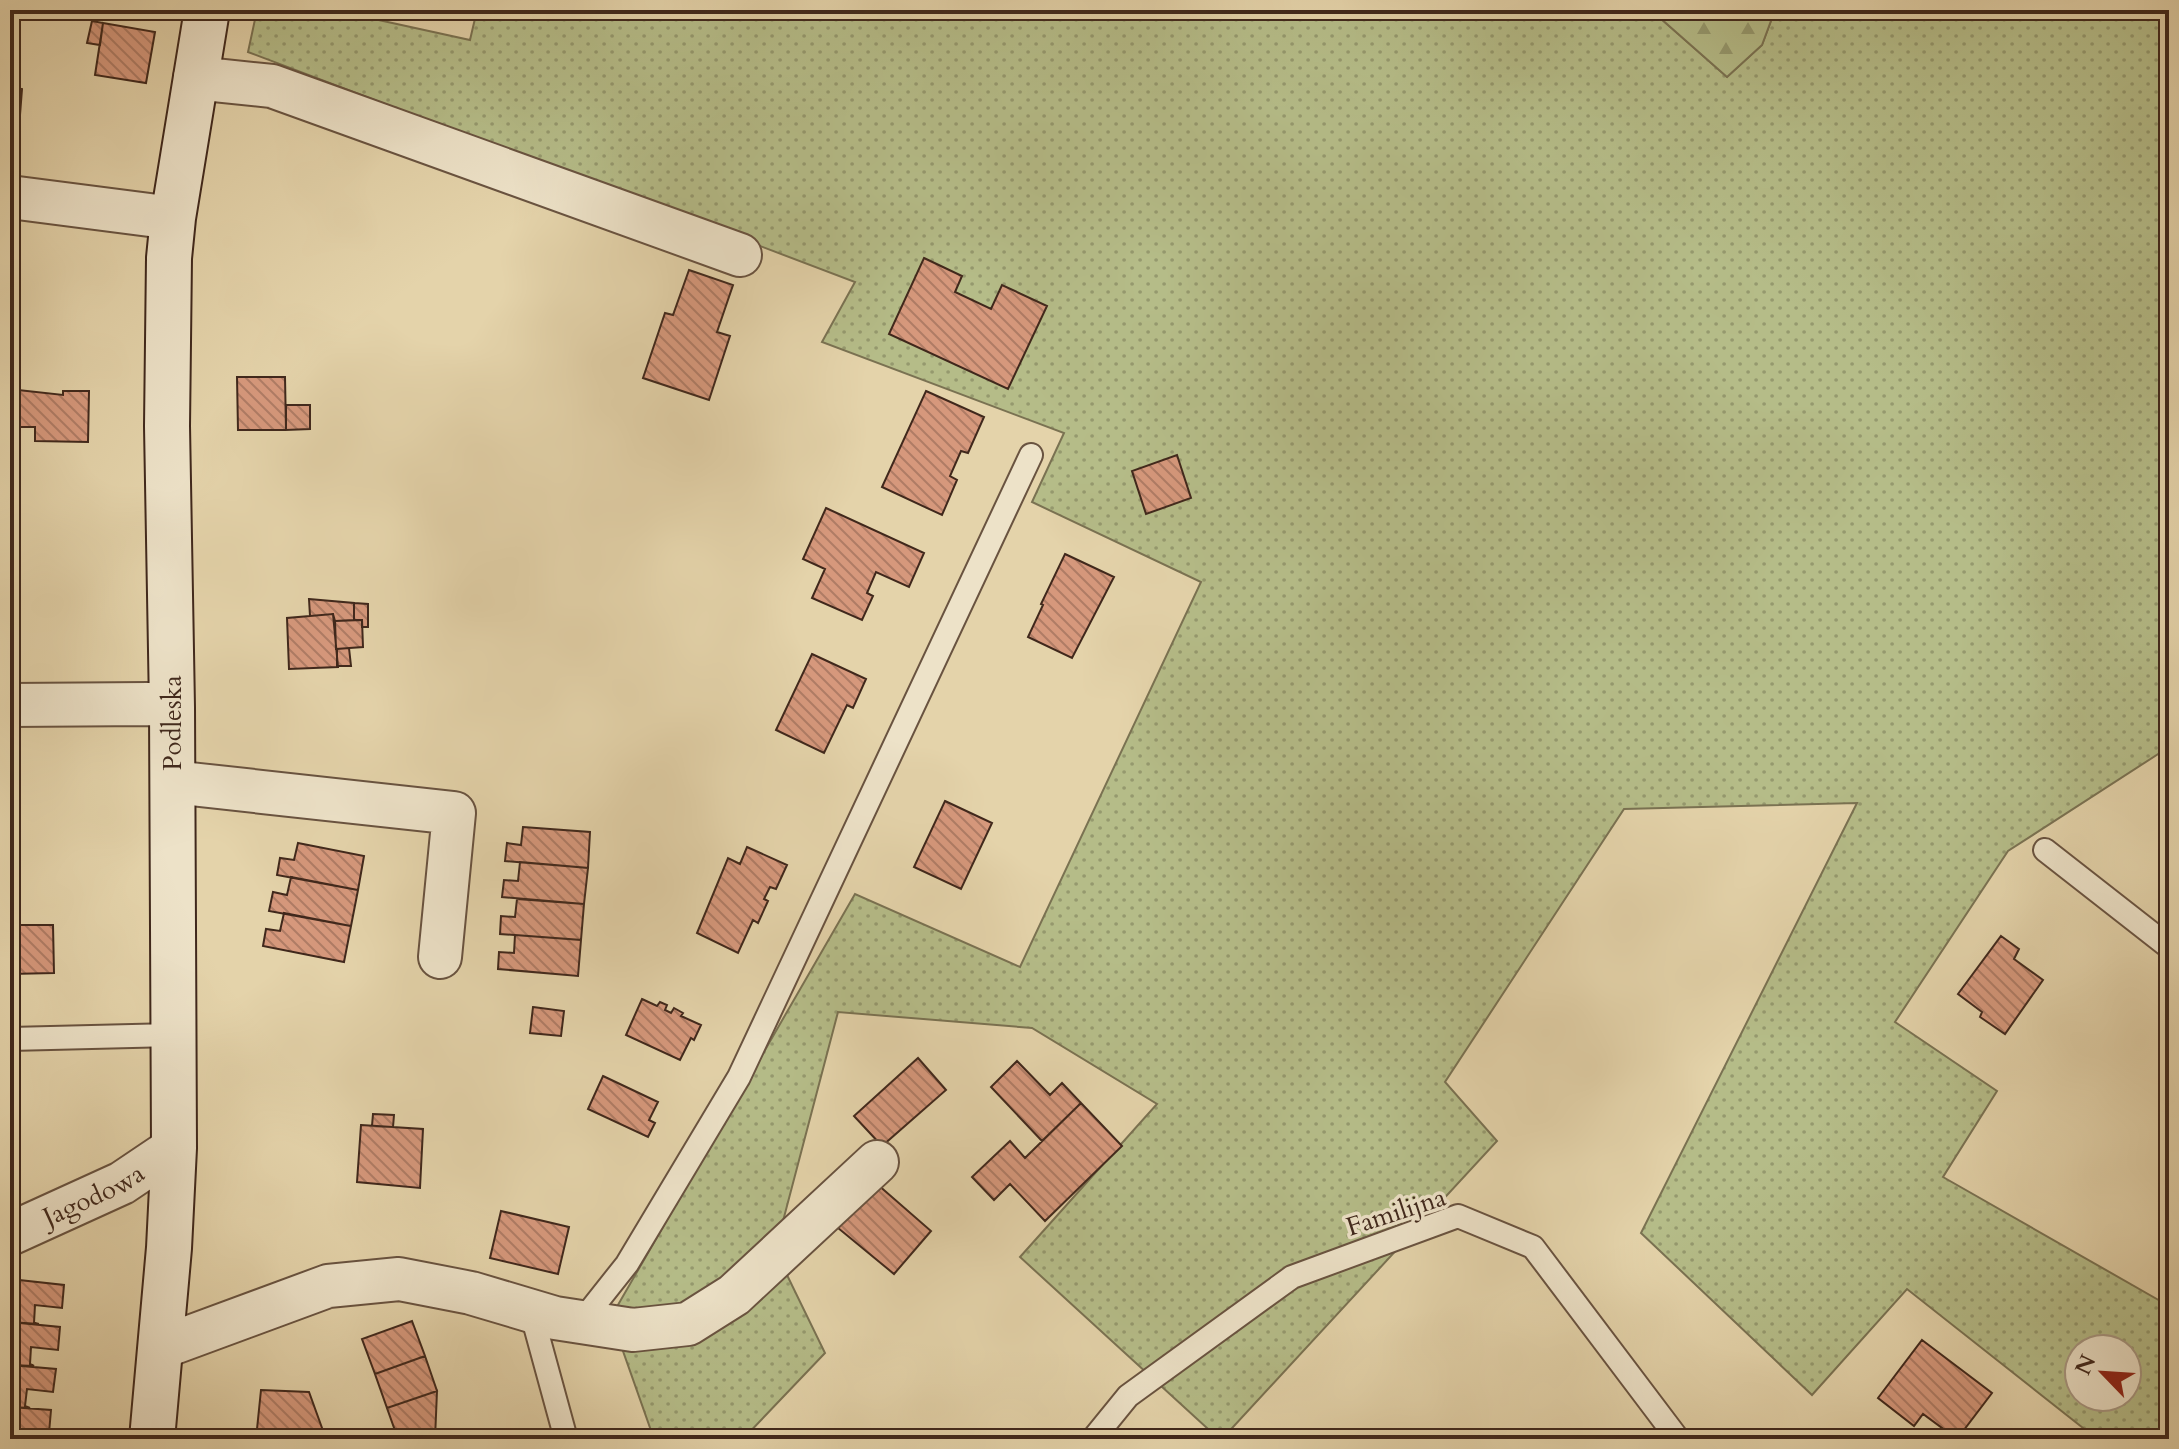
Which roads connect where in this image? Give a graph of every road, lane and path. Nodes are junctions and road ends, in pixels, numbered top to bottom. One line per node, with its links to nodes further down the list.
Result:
1 (207, 10): 2 (street, Podleska)
2 (195, 78): 4 (street, Podleska); 5 (street)
3 (10, 197): 4 (street)
4 (173, 218): 8 (street, Podleska)
5 (740, 255)
6 (1031, 455): 19 (lane)
7 (10, 705): 8 (street)
8 (172, 707): 9 (street, Podleska)
9 (172, 782): 12 (street); 13 (street, Podleska)
10 (2045, 850): 11 (lane)
11 (2169, 947)
12 (440, 957)
13 (173, 1035): 14 (lane); 15 (street, Podleska)
14 (10, 1039)
15 (174, 1148): 17 (street, Jagodowa); 20 (street, Podleska)
16 (877, 1162): 19 (street)
17 (10, 1234)
18 (531, 1311): 19 (street); 20 (street); 22 (lane)
19 (581, 1322)
20 (160, 1348): 21 (street, Podleska)
21 (152, 1439)
22 (566, 1439)
23 (1093, 1439): 24 (lane, Familijna)
24 (1678, 1439)

